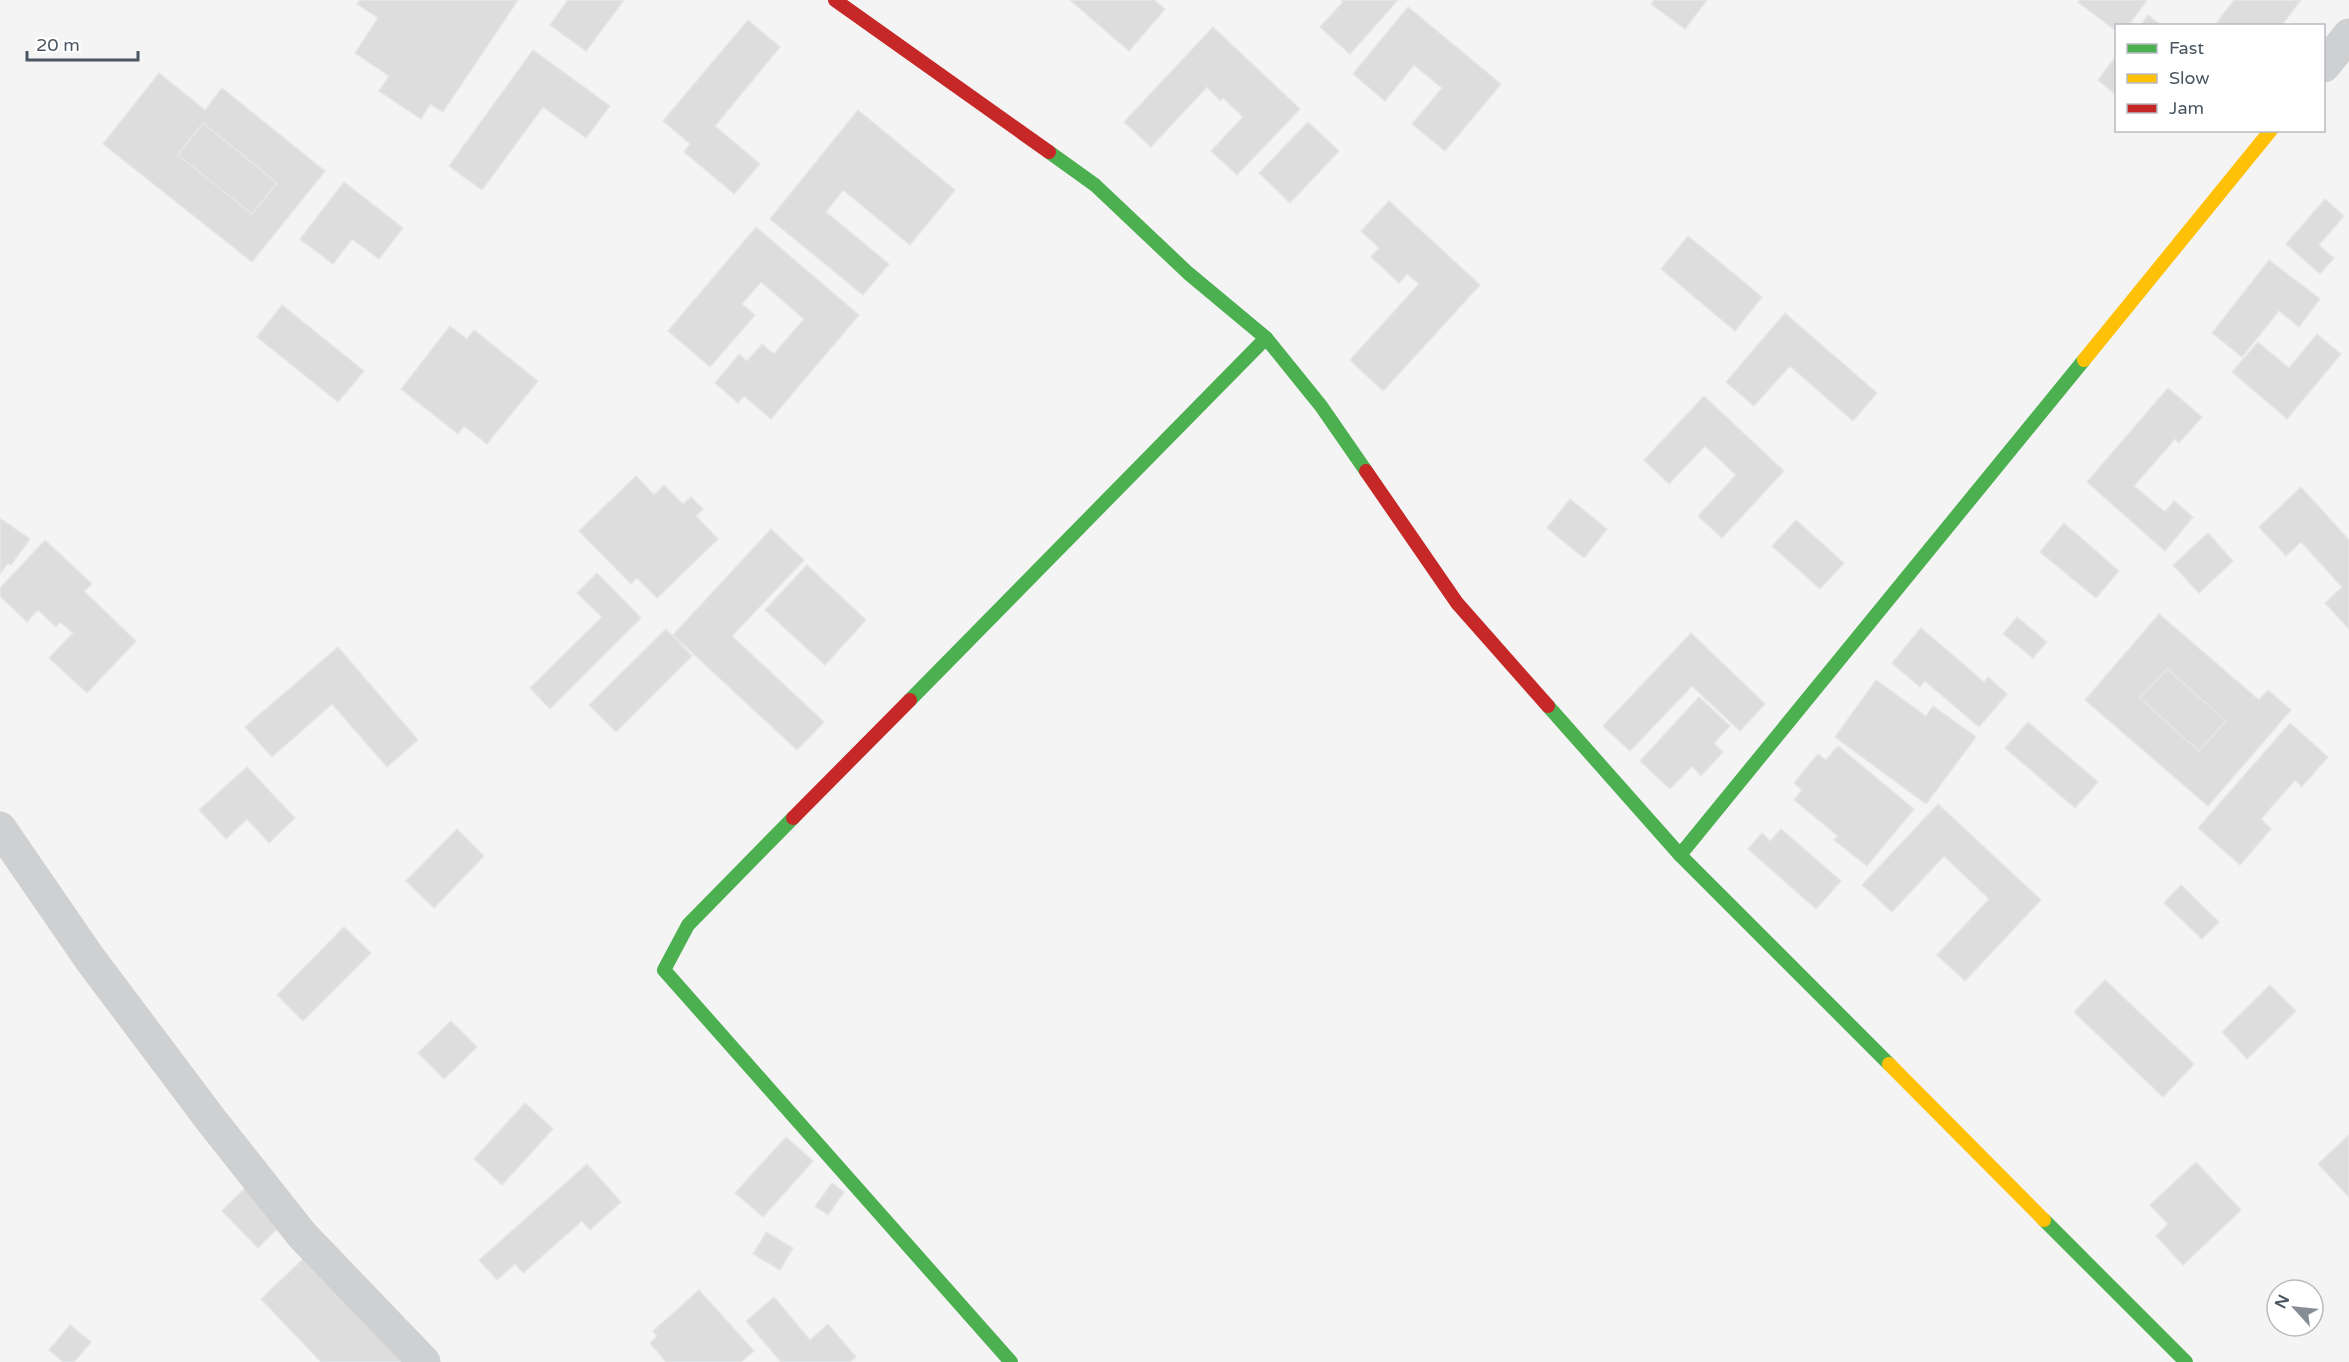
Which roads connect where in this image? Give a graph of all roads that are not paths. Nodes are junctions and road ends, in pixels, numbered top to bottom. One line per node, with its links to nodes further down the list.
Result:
1 (835, 0): 5 (street)
2 (2349, 35): 3 (street)
3 (2325, 65)
4 (2269, 132): 7 (street)
5 (1266, 338): 7 (street); 9 (street)
6 (0, 828): 8 (street)
7 (1680, 855): 10 (street)
8 (424, 1362)
9 (1011, 1362)
10 (2186, 1362)

